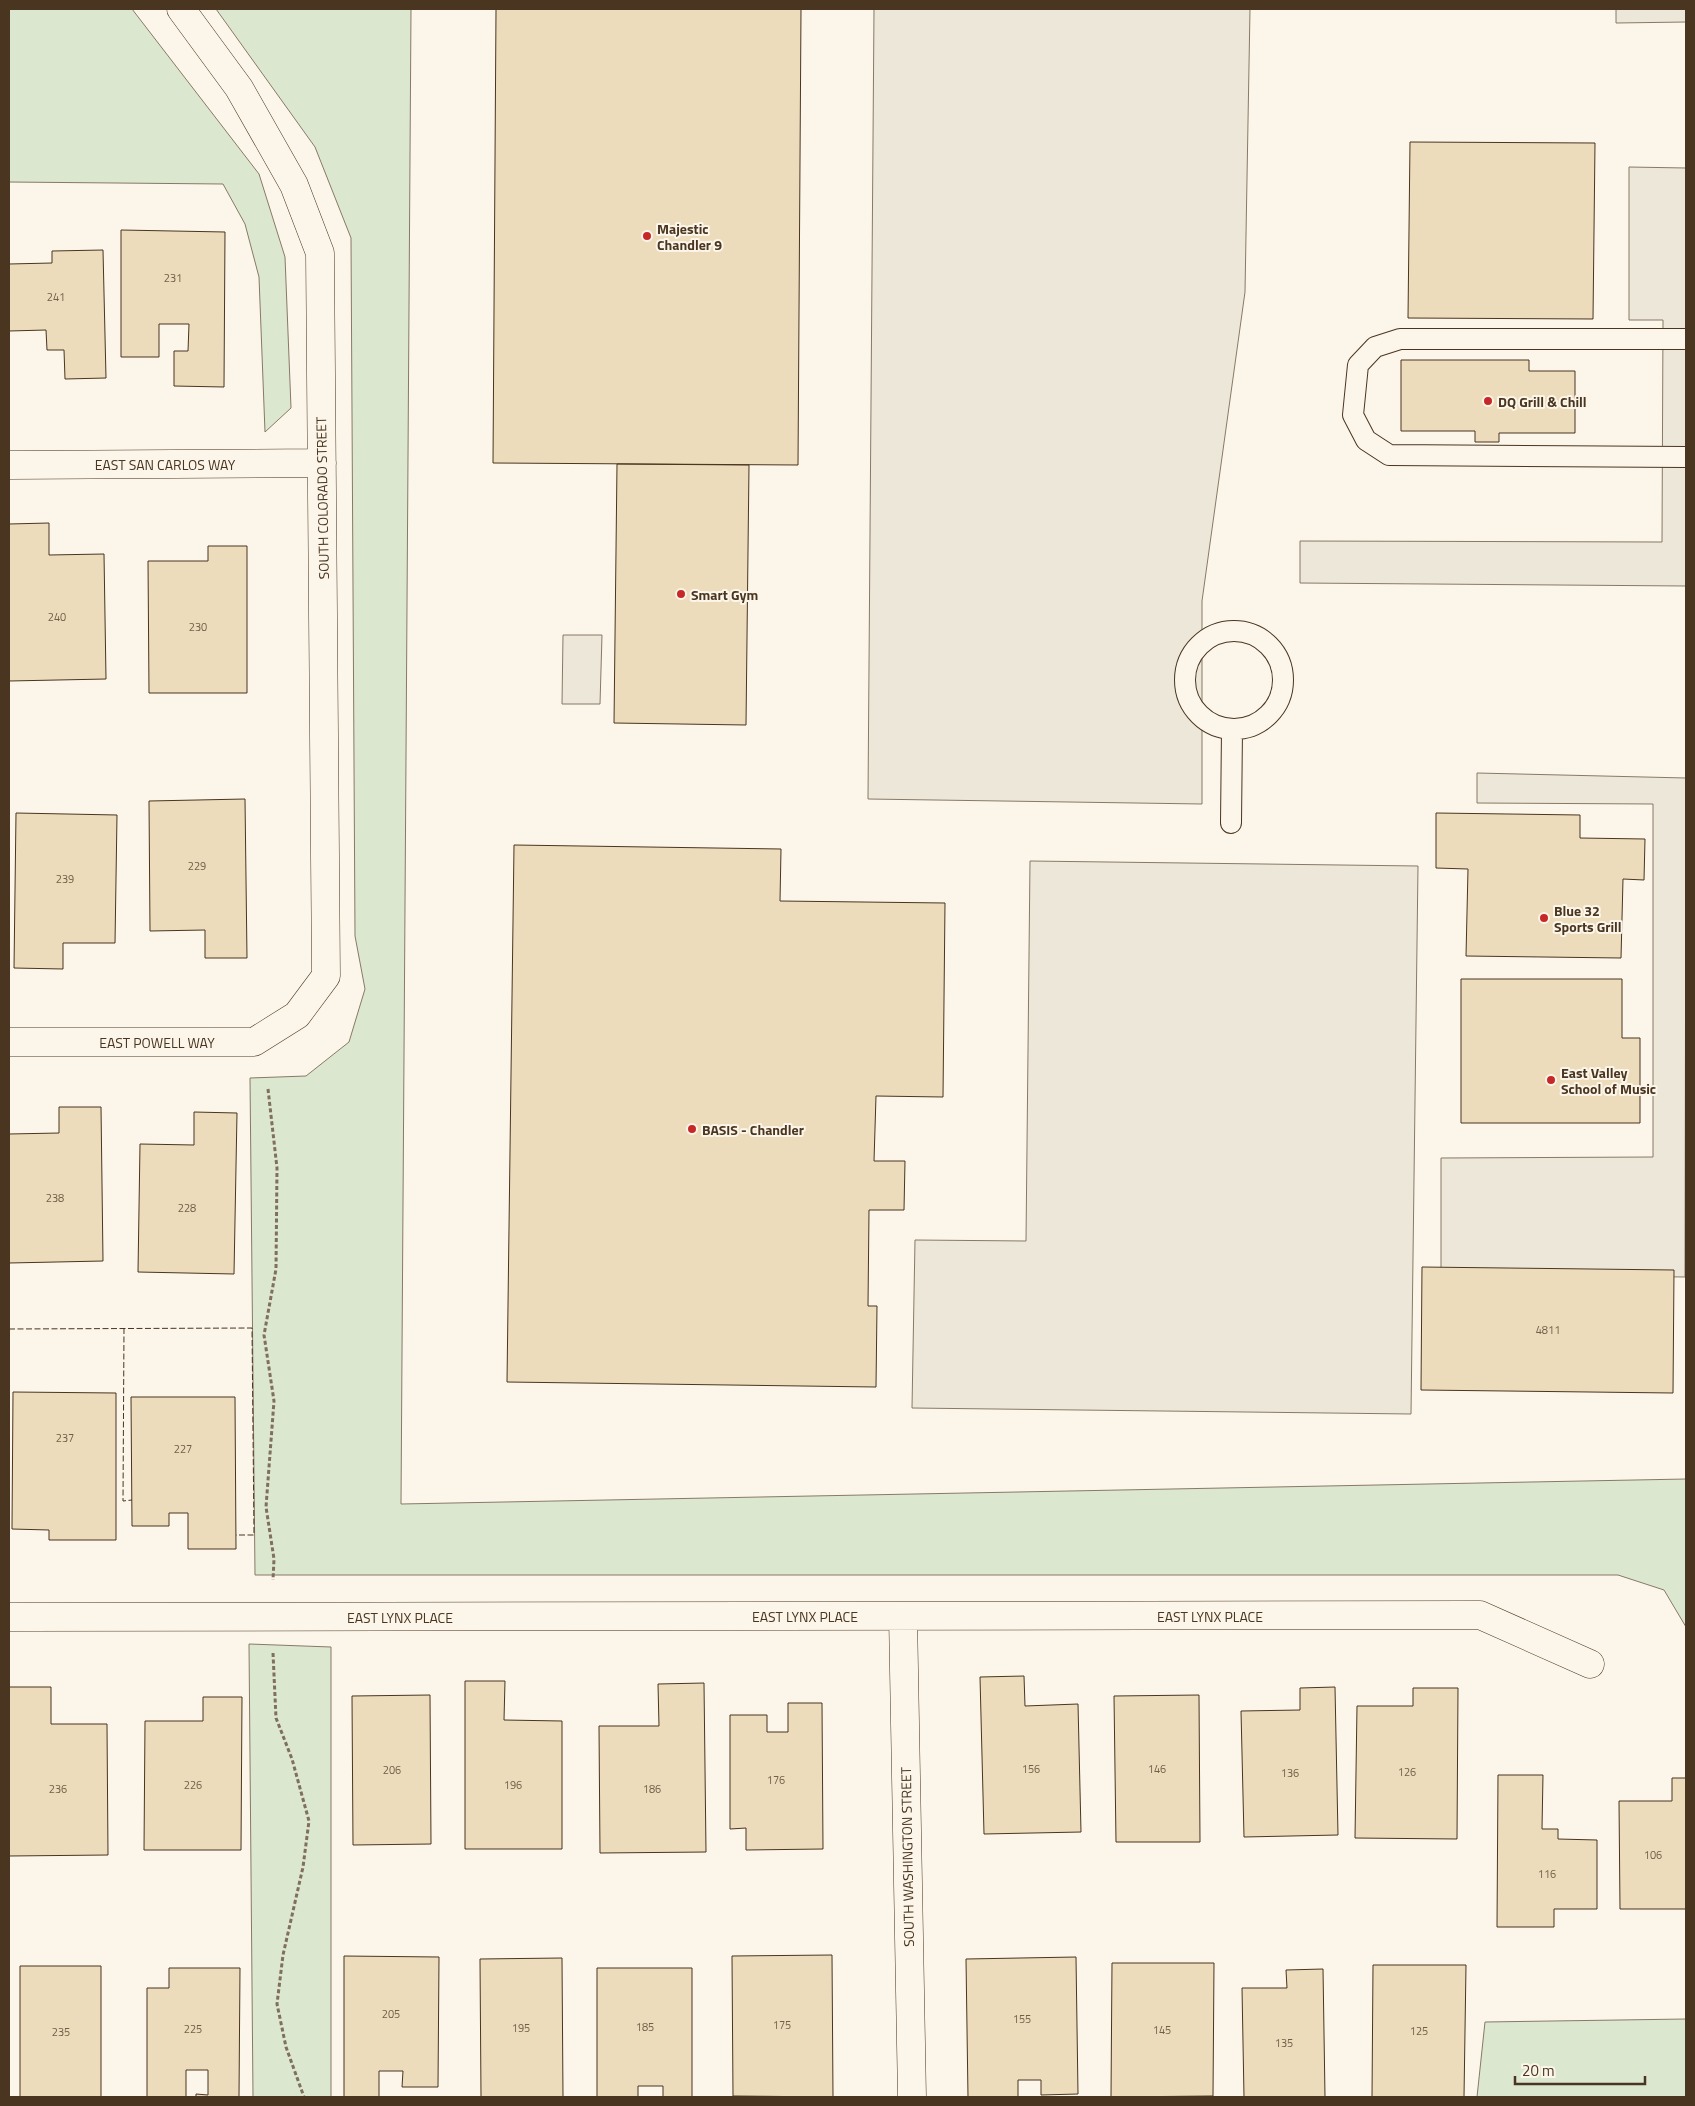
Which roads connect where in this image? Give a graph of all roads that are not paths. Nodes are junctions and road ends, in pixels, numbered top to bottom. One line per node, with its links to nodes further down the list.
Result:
1 (181, 9): 4 (street, SOUTH COLORADO STREET)
2 (1686, 340): 3 (lane)
3 (1686, 458)
4 (322, 463): 5 (street, EAST SAN CARLOS WAY); 8 (street, SOUTH COLORADO STREET)
5 (9, 465)
6 (1232, 730): 6 (lane); 7 (lane)
7 (1231, 823)
8 (297, 1015): 9 (street, EAST POWELL WAY)
9 (9, 1042)
10 (903, 1616): 11 (street, EAST LYNX PLACE); 12 (street, EAST LYNX PLACE); 13 (street, SOUTH WASHINGTON STREET)
11 (9, 1618)
12 (1590, 1664)
13 (912, 2097)

